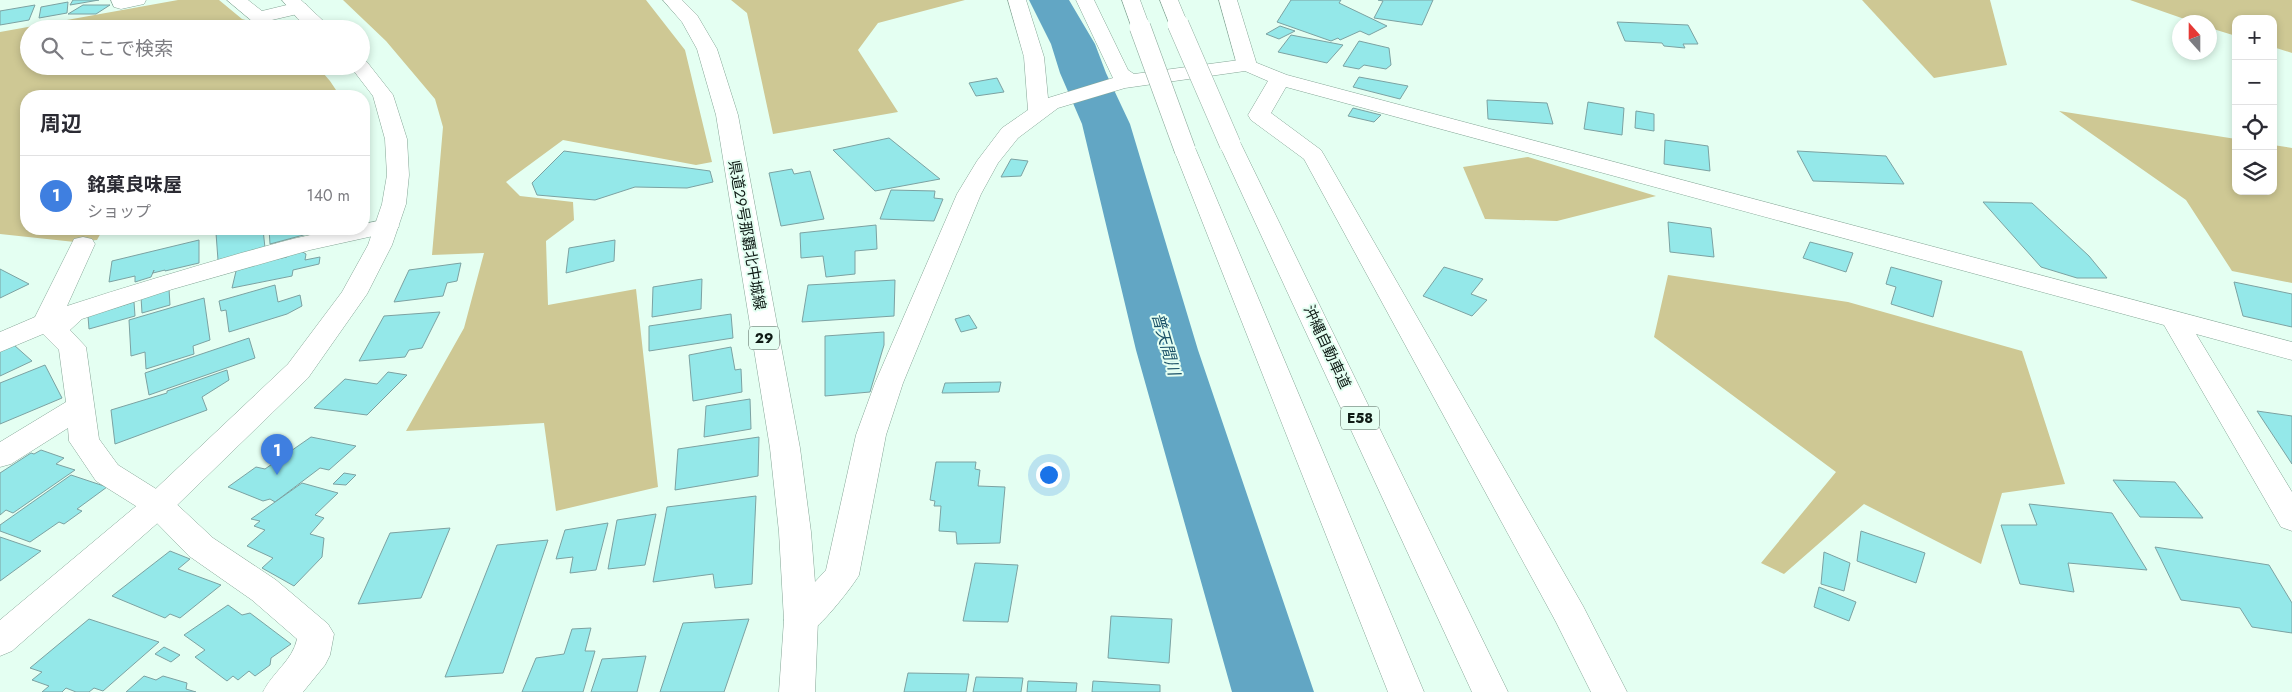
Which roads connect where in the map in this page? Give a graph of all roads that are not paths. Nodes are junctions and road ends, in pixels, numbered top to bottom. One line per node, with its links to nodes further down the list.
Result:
1 (120, 0): 2 (main road)
2 (137, 0)
3 (236, 0): 10 (main road)
4 (672, 0): 29 (main road, 県道29号那覇北中城線 / 29)
5 (1017, 0): 16 (main road)
6 (1085, 0): 15 (main road)
7 (1131, 0): 33 (main road, bridge)
8 (1169, 0): 34 (main road, 沖縄自動車道 / E58, bridge)
9 (1228, 0): 12 (main road)
10 (295, 4): 11 (main road)
11 (313, 20)
12 (1247, 65): 14 (main road); 15 (main road)
13 (367, 75): 17 (main road)
14 (1280, 79): 21 (main road); 35 (main road)
15 (1126, 81): 16 (main road)
16 (1045, 108): 29 (main road)
17 (387, 226): 18 (main road); 27 (main road)
18 (370, 230)
19 (344, 235): 22 (main road)
20 (83, 244): 22 (main road)
21 (2174, 320): 24 (main road); 28 (main road)
22 (50, 325): 23 (main road); 25 (main road)
23 (0, 343)
24 (2292, 351)
25 (81, 406): 26 (main road); 27 (main road)
26 (0, 456)
27 (158, 505): 30 (main road); 31 (main road)
28 (2292, 520)
29 (801, 620): 32 (main road, 県道29号那覇北中城線 / 29)
30 (0, 641)
31 (281, 692)
32 (797, 692)
33 (1406, 692)
34 (1490, 692)
35 (1609, 692)

